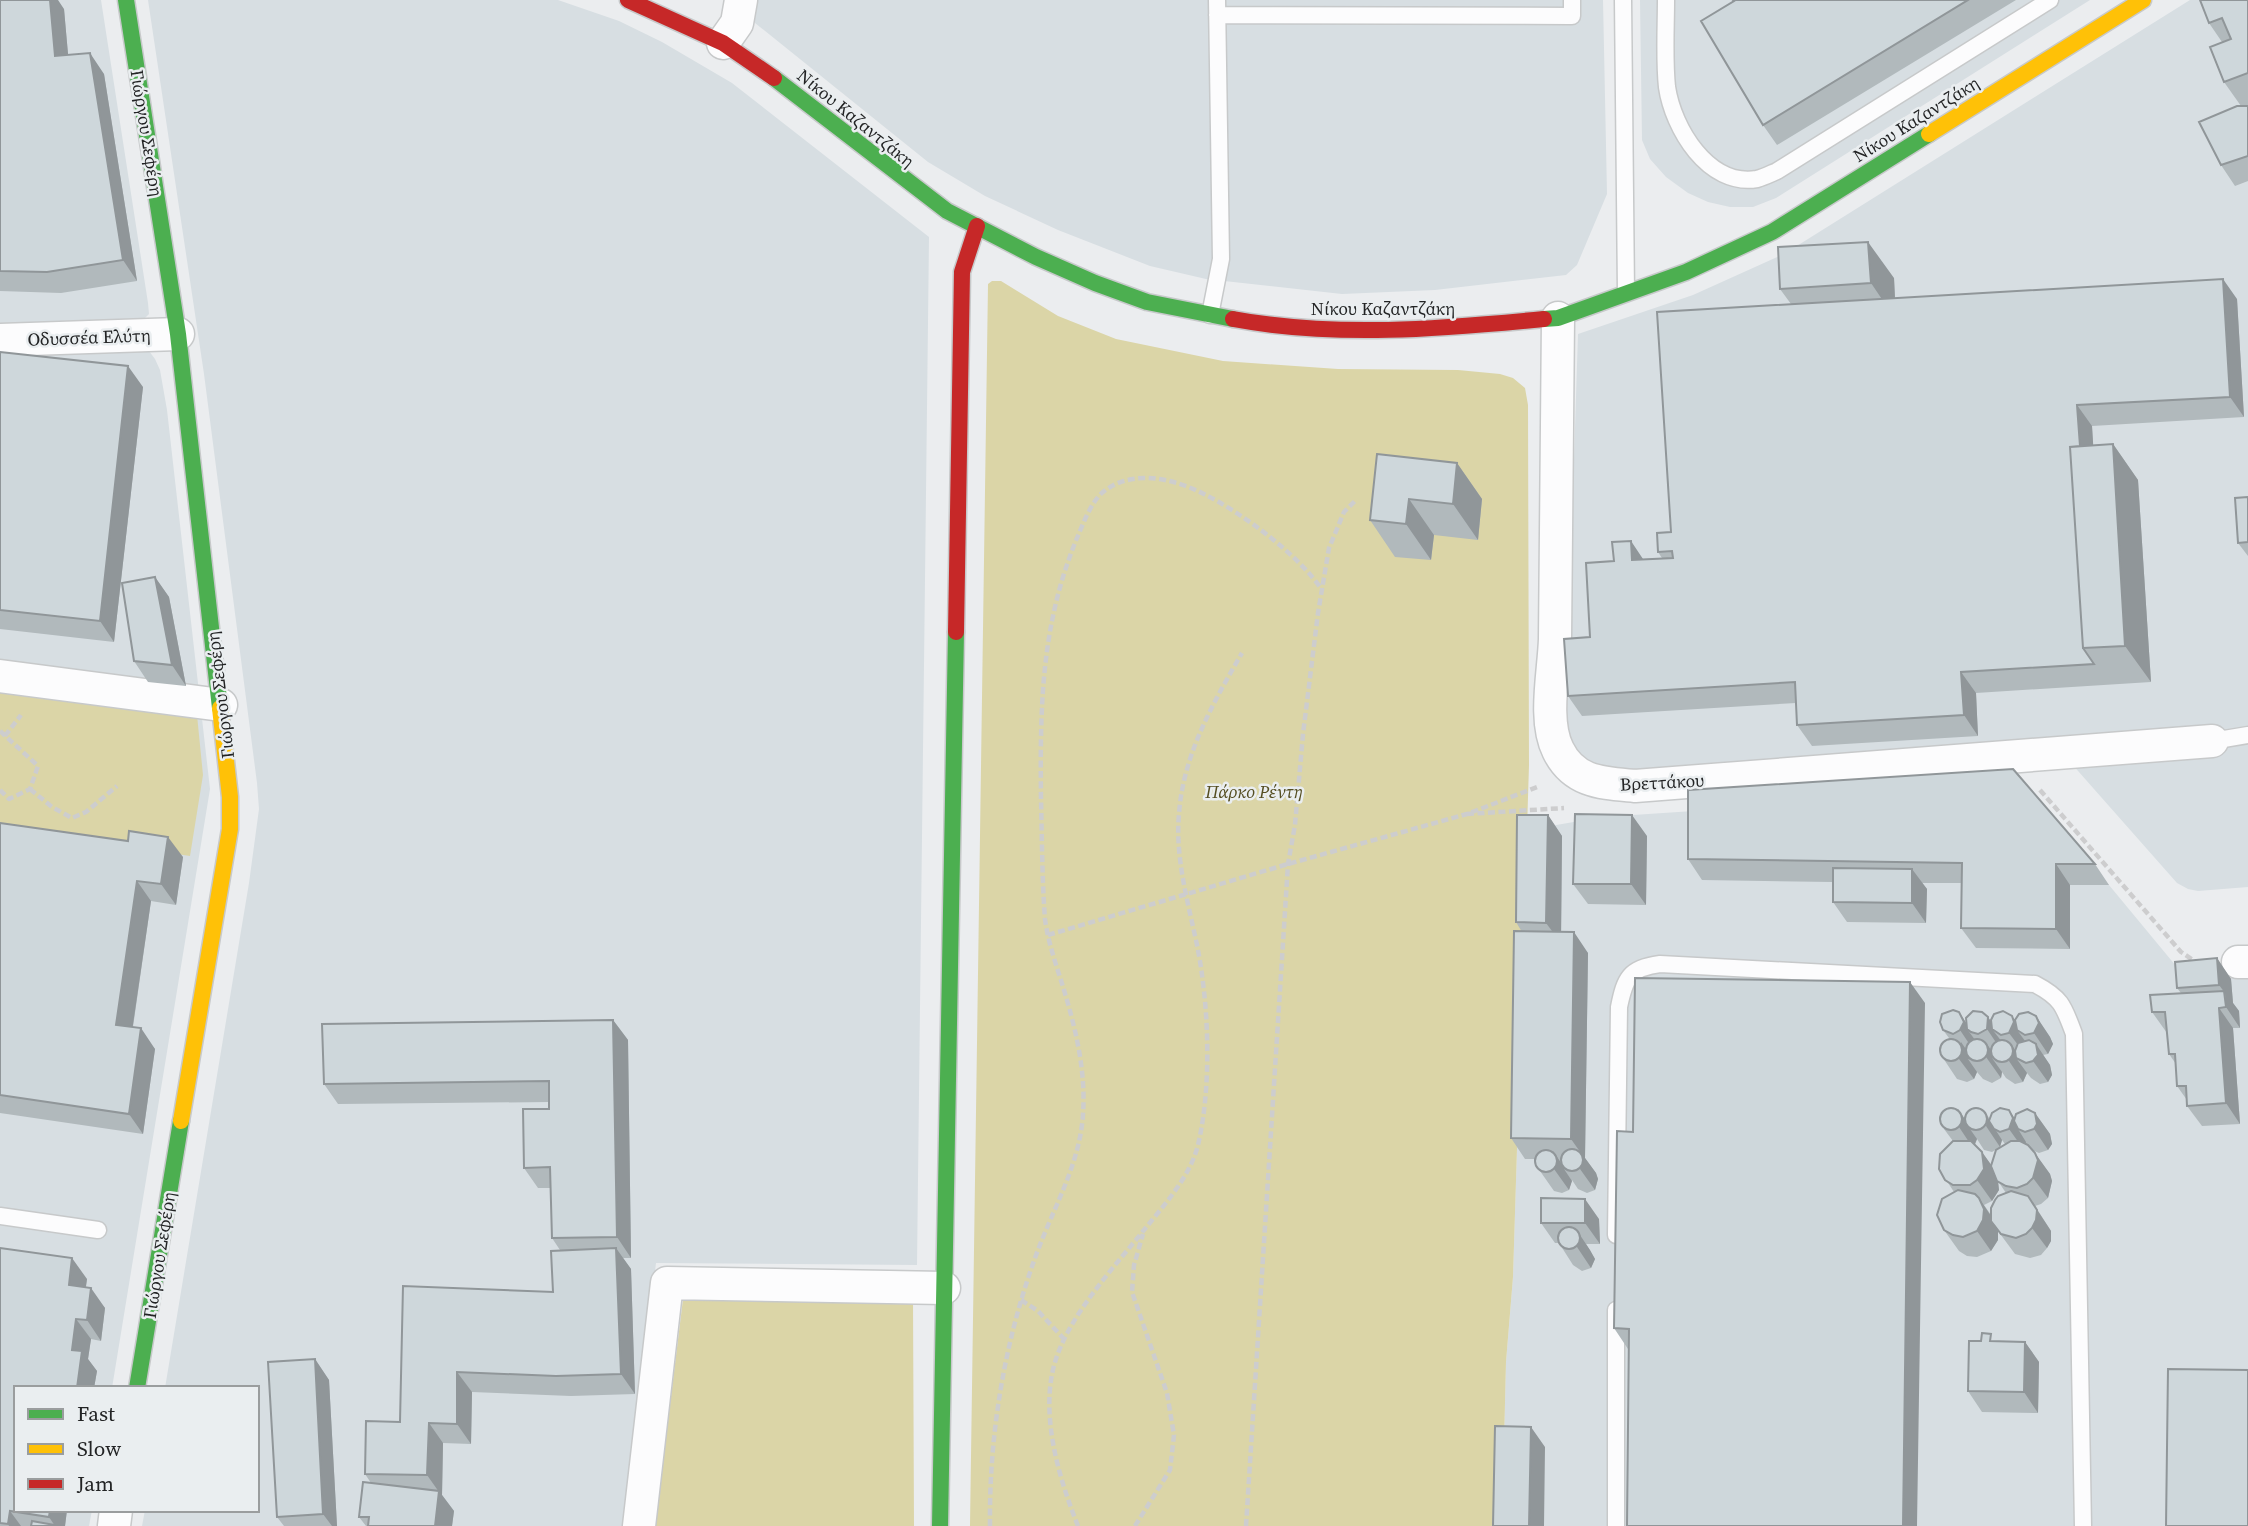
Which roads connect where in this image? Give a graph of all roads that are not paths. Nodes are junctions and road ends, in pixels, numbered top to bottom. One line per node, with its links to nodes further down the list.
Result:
1 (126, 0): 15 (street, Γιώργου Σεφέρη)
2 (628, 0): 10 (street, Νίκου Καζαντζάκη)
3 (741, 0): 10 (street)
4 (1572, 0): 9 (lane)
5 (1623, 0): 12 (lane)
6 (1666, 0): 7 (lane)
7 (2050, 0)
8 (2143, 0): 12 (street, Νίκου Καζαντζάκη)
9 (1217, 7): 13 (lane)
10 (723, 43): 11 (street, Νίκου Καζαντζάκη)
11 (977, 226): 13 (street, Νίκου Καζαντζάκη); 24 (street)
12 (1626, 295): 14 (street, Νίκου Καζαντζάκη)
13 (1210, 315): 14 (street, Νίκου Καζαντζάκη)
14 (1558, 318): 20 (street, Βρεττάκου)
15 (178, 334): 16 (street, Οδυσσέα Ελύτη); 18 (street, Γιώργου Σεφέρη)
16 (0, 340)
17 (0, 676): 18 (street)
18 (222, 705): 26 (street, Γιώργου Σεφέρη)
19 (2248, 735): 20 (lane)
20 (2212, 741)
21 (0, 1216): 22 (lane)
22 (97, 1230)
23 (1616, 1250): 30 (lane)
24 (944, 1288): 27 (street); 28 (street)
25 (1616, 1292): 29 (lane)
26 (137, 1386)
27 (639, 1526)
28 (940, 1526)
29 (1616, 1526)
30 (2083, 1526)

